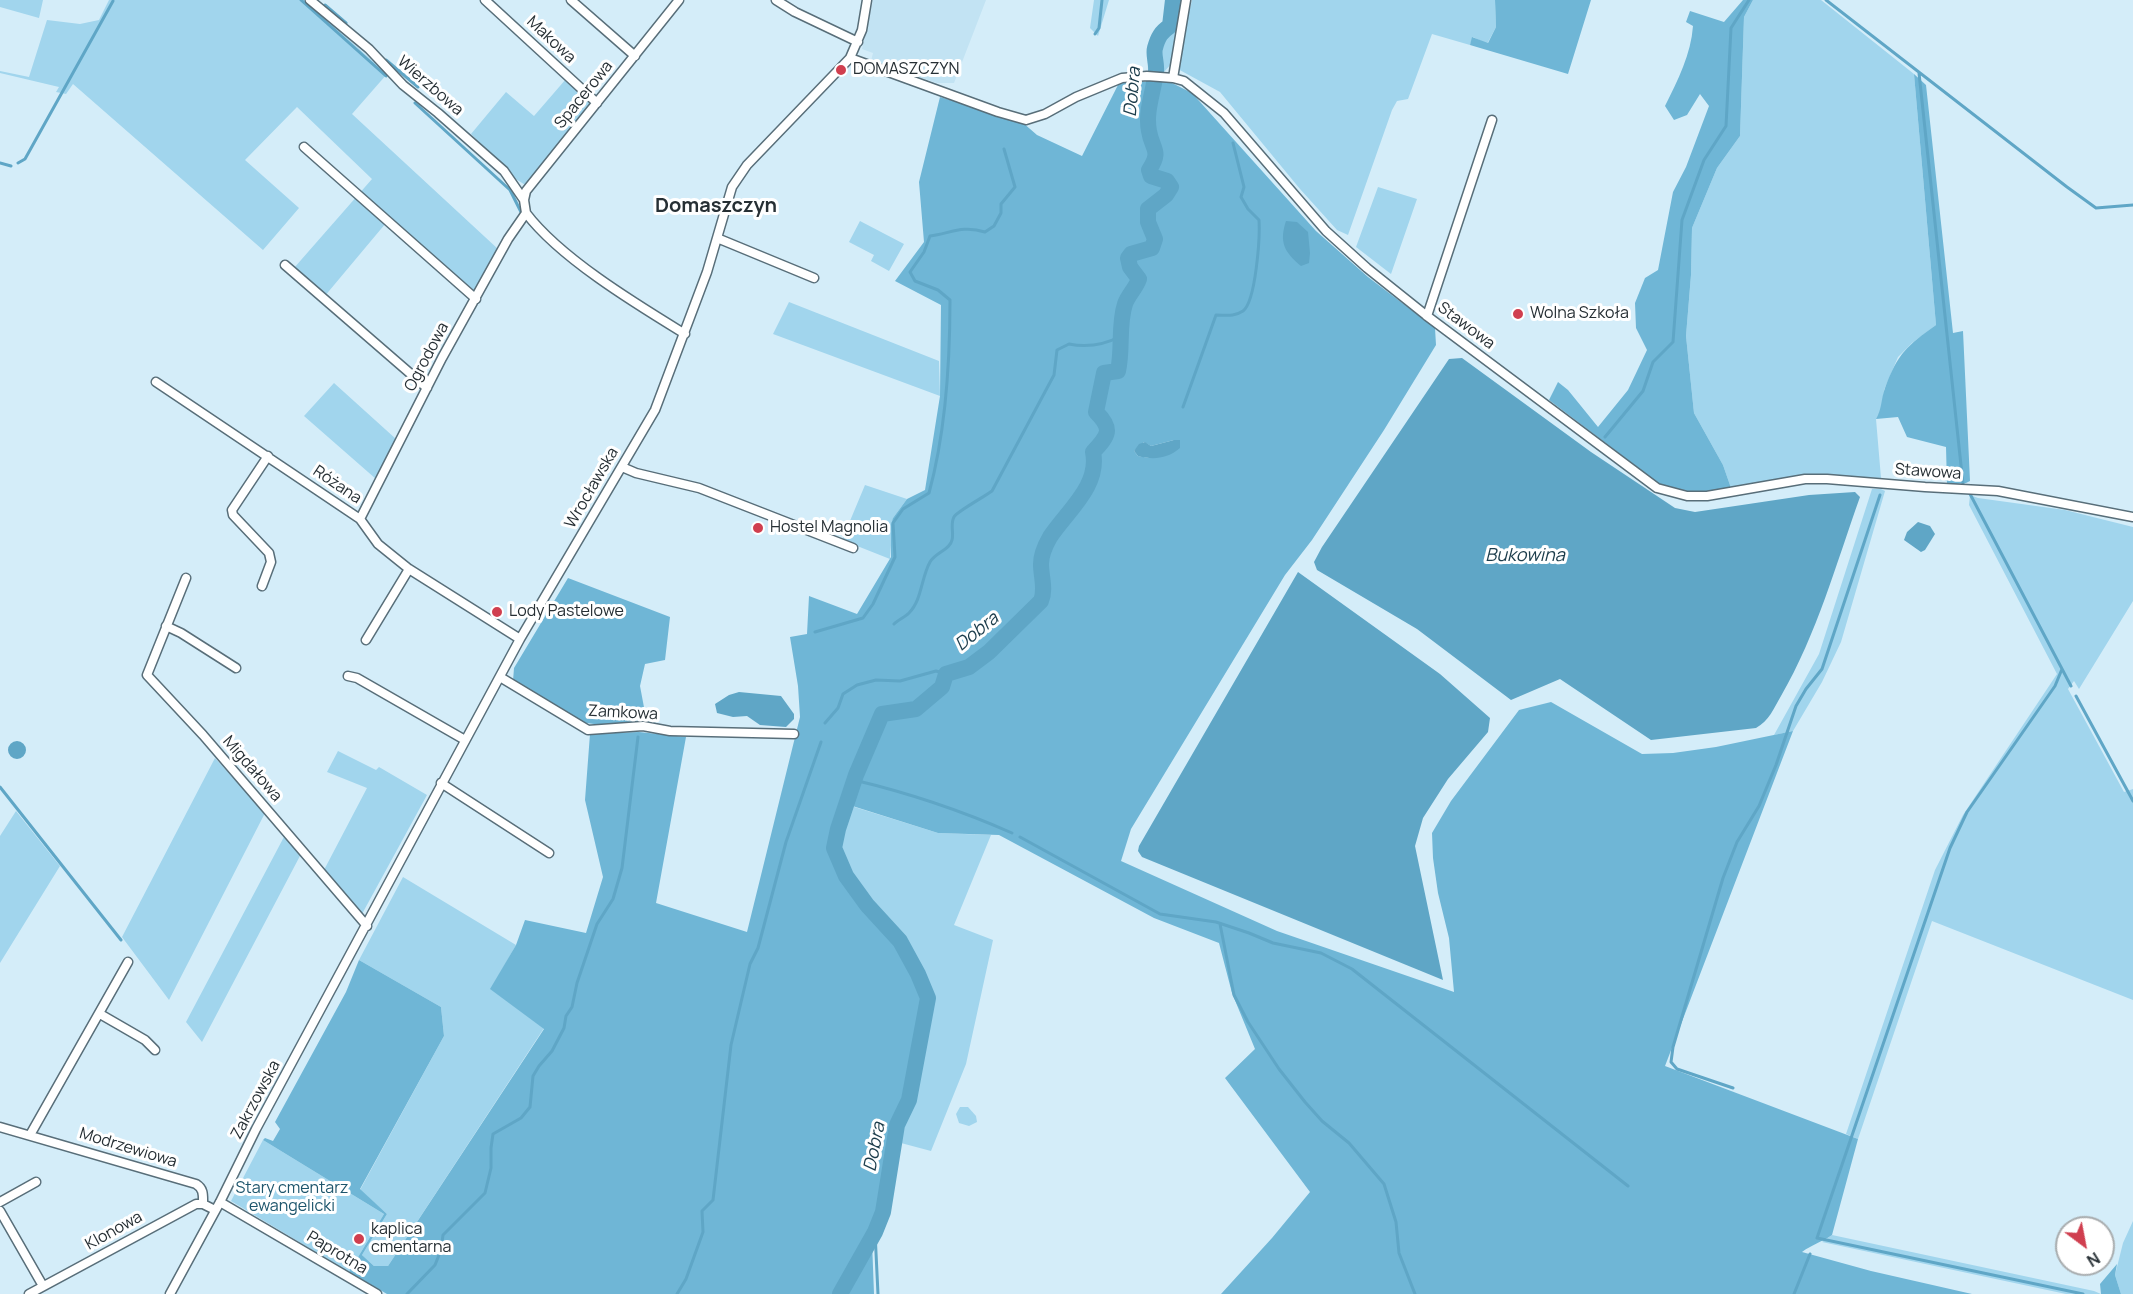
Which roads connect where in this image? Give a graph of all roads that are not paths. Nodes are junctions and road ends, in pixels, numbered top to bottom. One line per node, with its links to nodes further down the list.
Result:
1 (310, 0): 15 (street, Wierzbowa)
2 (485, 0): 12 (street, Makowa)
3 (571, 0): 9 (street)
4 (679, 0): 9 (street, Spacerowa)
5 (776, 0): 8 (street)
6 (867, 0): 8 (street, Wrocławska)
7 (1186, 0): 11 (street)
8 (858, 42): 10 (street, Wrocławska)
9 (635, 56): 12 (street, Spacerowa)
10 (850, 58): 11 (street, Stawowa); 17 (street, Wrocławska)
11 (1173, 78): 21 (street, Stawowa)
12 (597, 103): 15 (street, Spacerowa)
13 (1492, 120): 21 (street)
14 (304, 147): 20 (street)
15 (524, 200): 16 (street)
16 (526, 213): 20 (street, Ogrodowa); 22 (street)
17 (717, 238): 19 (street); 22 (street, Wrocławska)
18 (285, 265): 24 (street)
19 (814, 278)
20 (476, 299): 24 (street, Ogrodowa)
21 (1427, 316): 27 (street, Stawowa)
22 (685, 334): 26 (street, Wrocławska)
23 (156, 382): 25 (street, Różana)
24 (427, 388): 28 (street, Ogrodowa)
25 (268, 456): 28 (street, Różana); 32 (street)
26 (622, 467): 29 (street); 34 (street, Wrocławska)
27 (2133, 517)
28 (360, 519): 30 (street, Różana)
29 (853, 548)
30 (409, 569): 34 (street, Różana); 35 (street)
31 (186, 578): 33 (street, Migdałowa)
32 (262, 586)
33 (166, 626): 36 (street); 43 (street, Migdałowa)
34 (520, 639): 38 (street, Wrocławska)
35 (366, 640)
36 (237, 668)
37 (348, 676): 40 (street)
38 (500, 677): 39 (street, Zamkowa); 40 (street, Wrocławska)
39 (794, 734)
40 (465, 740): 41 (street, Wrocławska)
41 (441, 783): 42 (street); 43 (street, Wrocławska)
42 (549, 853)
43 (369, 923): 52 (street, Zakrzowska)
44 (128, 962): 45 (street)
45 (100, 1014): 46 (street); 48 (street)
46 (155, 1050)
47 (0, 1127): 48 (street, Modrzewiowa)
48 (30, 1135): 51 (street, Modrzewiowa)
49 (36, 1182): 50 (street)
50 (0, 1202)
51 (203, 1204): 52 (street); 54 (street, Klonowa)
52 (218, 1206): 56 (street, Zakrzowska); 57 (street, Paprotna)
53 (0, 1211): 54 (street)
54 (43, 1286): 55 (street, Klonowa)
55 (29, 1294)
56 (170, 1294)
57 (376, 1294)

